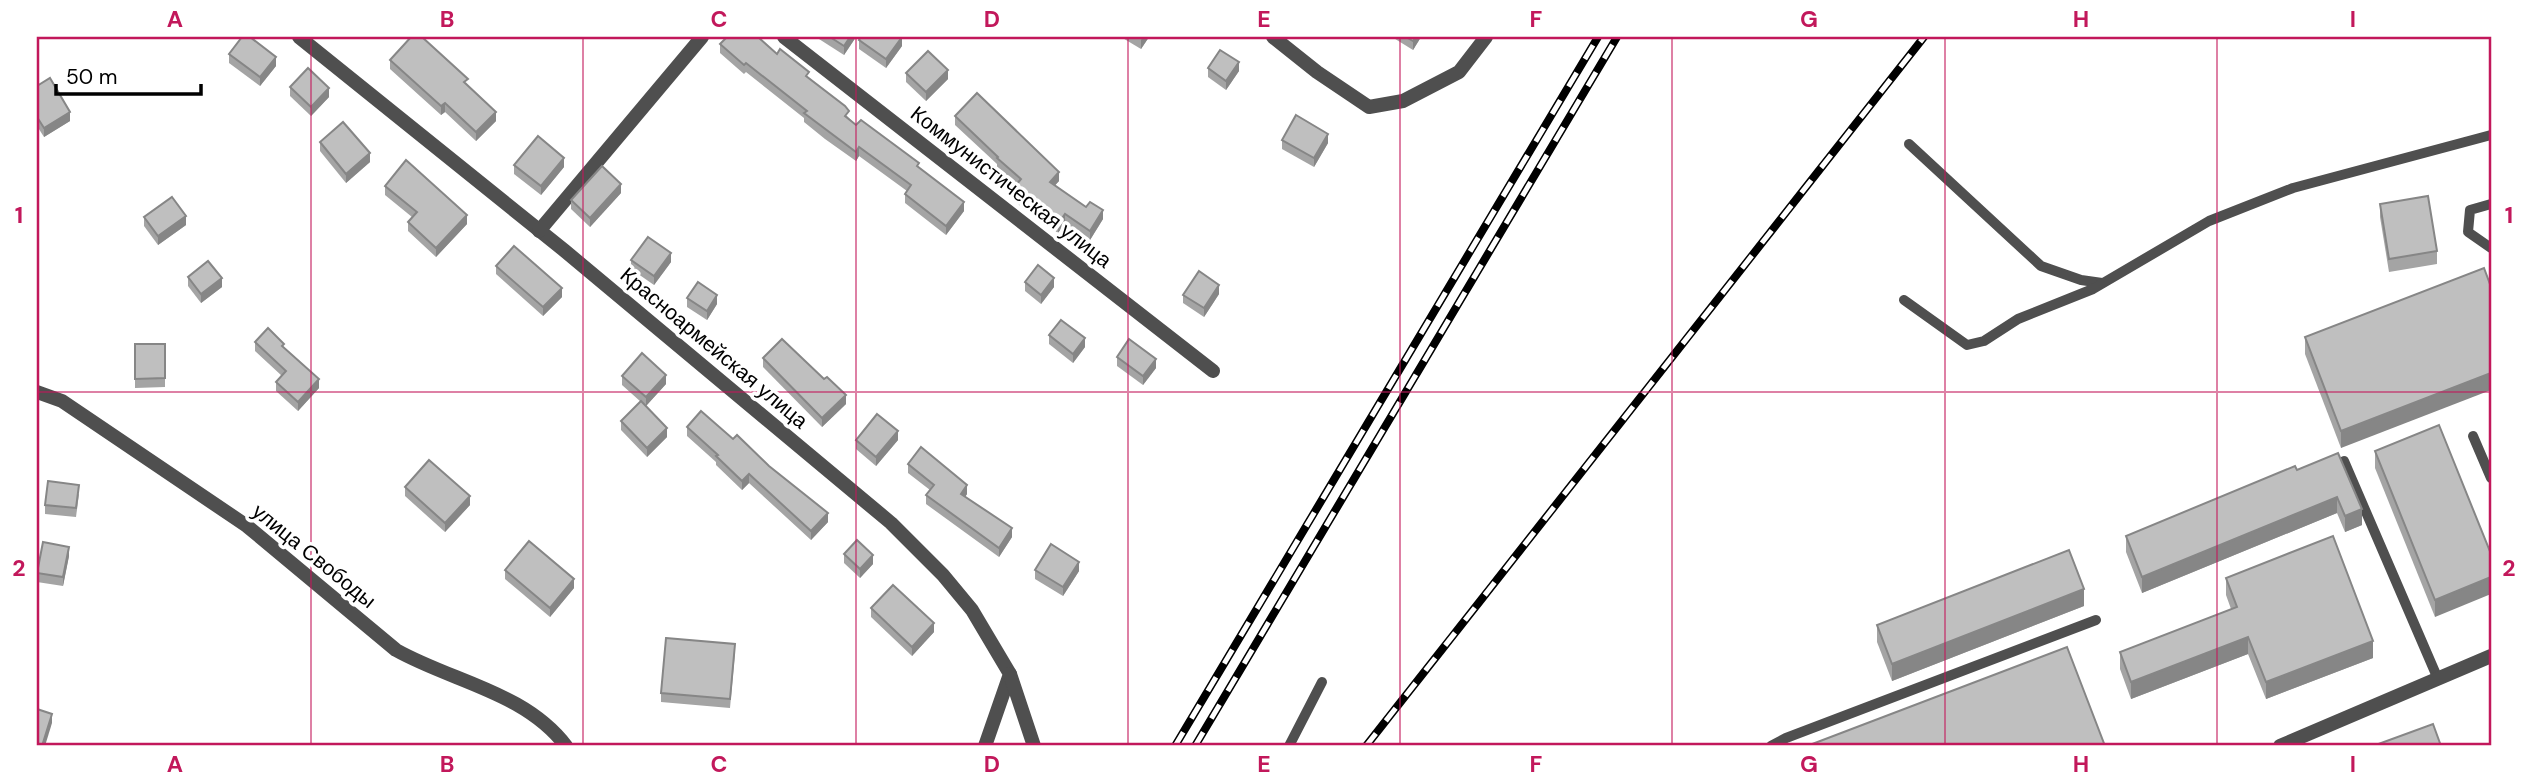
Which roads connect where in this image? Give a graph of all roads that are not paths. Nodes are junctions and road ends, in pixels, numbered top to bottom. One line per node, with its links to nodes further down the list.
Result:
1 (299, 37): 9 (street, Красноармейская улица)
2 (702, 37): 9 (street)
3 (784, 37): 13 (street, Коммунистическая улица)
4 (1273, 37): 5 (street)
5 (1486, 37)
6 (2491, 135): 11 (lane)
7 (1909, 144): 11 (lane)
8 (2491, 204): 10 (lane)
9 (539, 230): 20 (street, Красноармейская улица)
10 (2491, 248)
11 (2102, 283): 12 (lane)
12 (1904, 300)
13 (1213, 371)
14 (37, 392): 23 (street, улица Свободы)
15 (2473, 436): 17 (lane)
16 (2344, 461): 21 (lane)
17 (2491, 478)
18 (2096, 620): 27 (lane)
19 (2491, 656): 21 (street)
20 (1010, 674): 24 (street); 25 (street, Красноармейская улица)
21 (2438, 679): 28 (street)
22 (1322, 682): 26 (lane)
23 (566, 746)
24 (985, 746)
25 (1034, 746)
26 (1289, 746)
27 (1771, 746)
28 (2280, 746)

